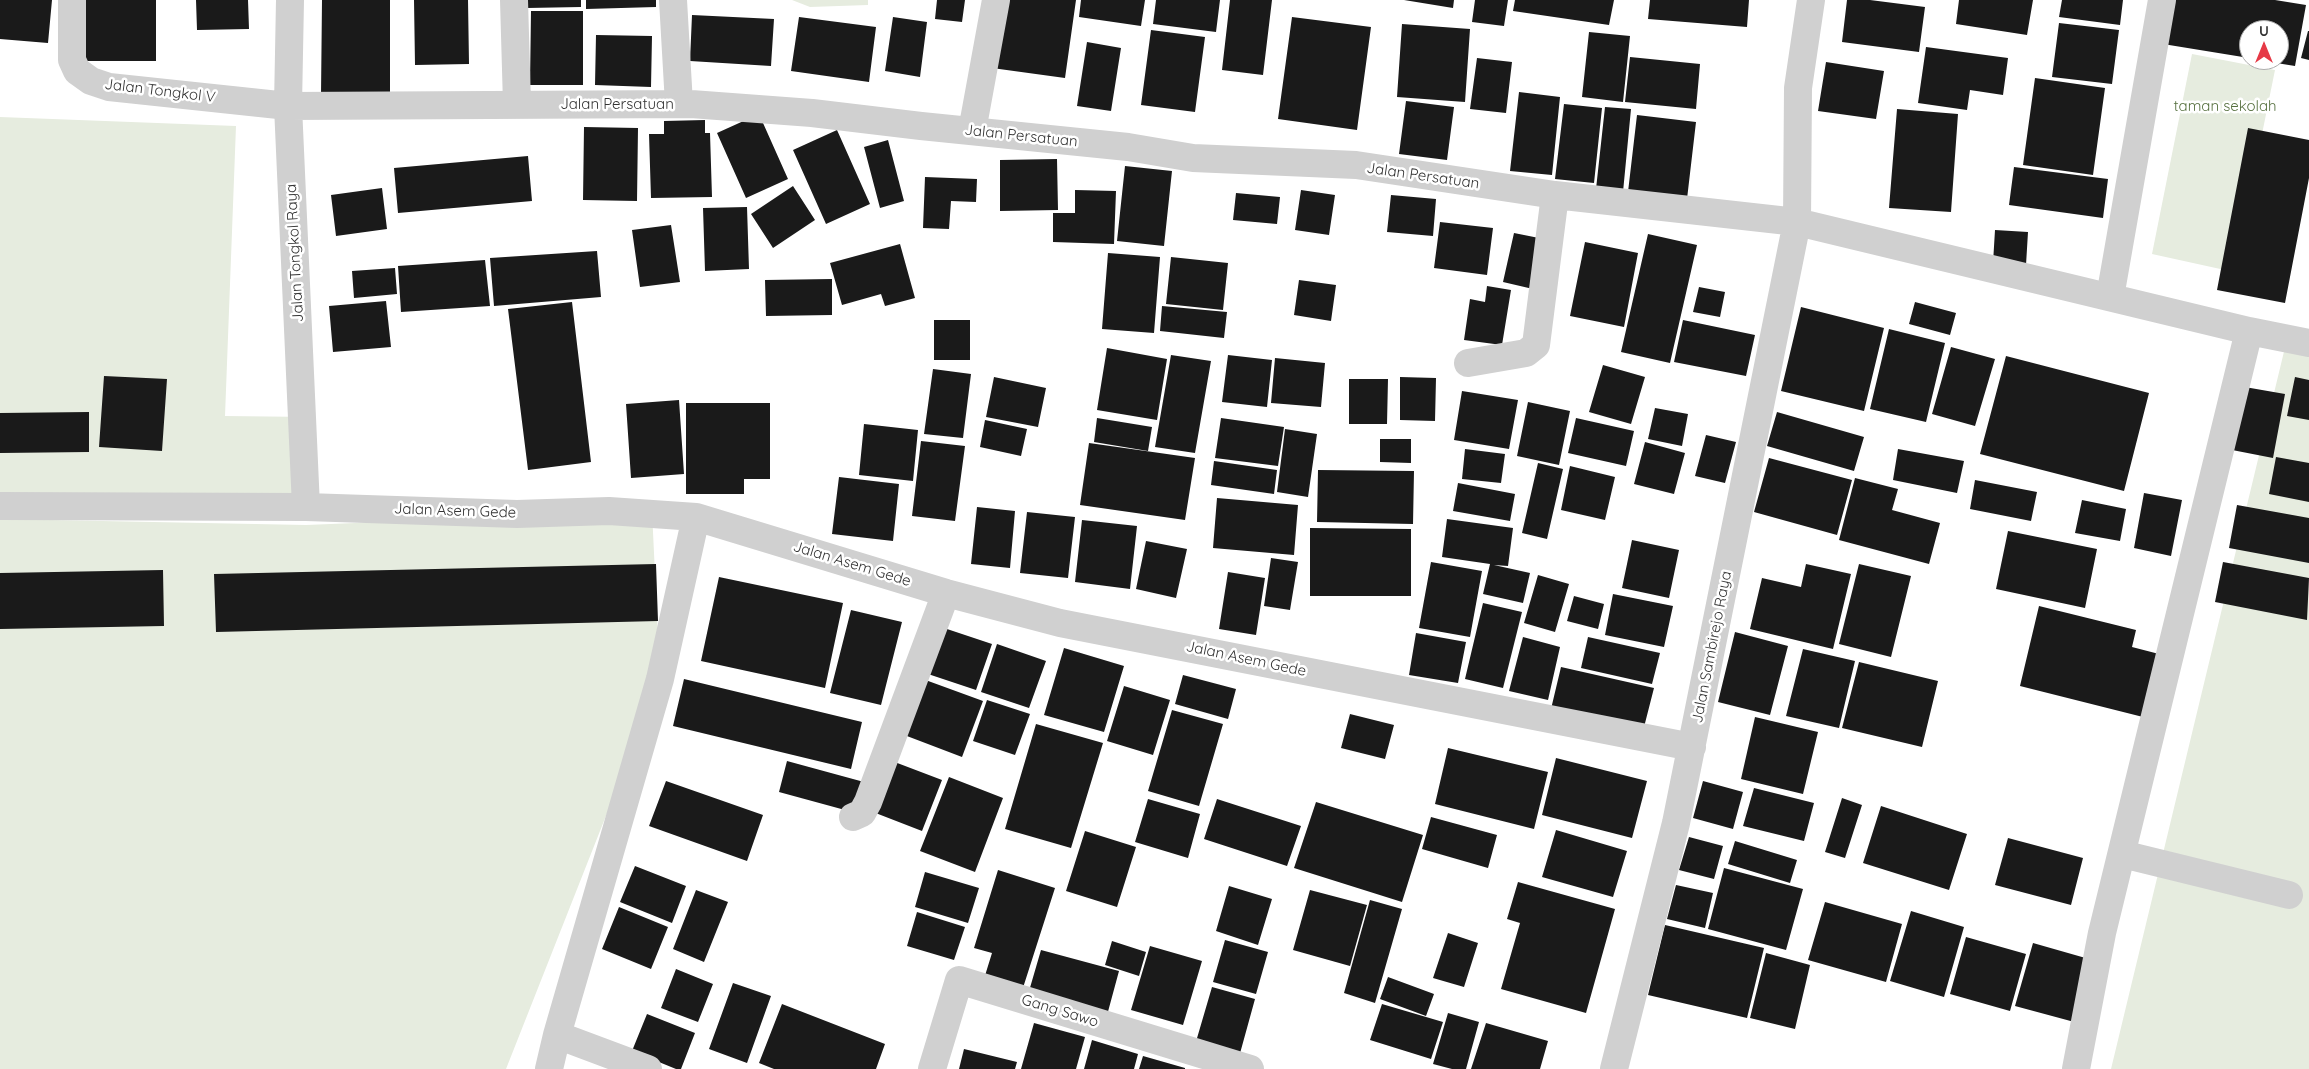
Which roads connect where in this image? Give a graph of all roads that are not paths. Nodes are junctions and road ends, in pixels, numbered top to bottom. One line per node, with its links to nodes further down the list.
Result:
1 (72, 0): 10 (street, Jalan Tongkol V)
2 (290, 0): 10 (street, Jalan Tongkol Raya)
3 (514, 0): 8 (street)
4 (673, 0): 9 (street)
5 (996, 0): 11 (street)
6 (1811, 0): 13 (street, Jalan Sambirejo Raya)
7 (2162, 0): 14 (street)
8 (516, 104): 9 (street, Jalan Persatuan); 10 (street, Jalan Persatuan)
9 (680, 104): 11 (street, Jalan Persatuan)
10 (288, 106): 19 (street, Jalan Tongkol Raya)
11 (972, 131): 12 (street, Jalan Persatuan)
12 (1555, 195): 13 (street, Jalan Persatuan); 17 (street)
13 (1797, 222): 14 (street, Jalan Persatuan); 22 (street, Jalan Sambirejo Raya)
14 (2110, 297): 15 (street, Jalan Persatuan)
15 (2249, 331): 16 (street, Jalan Persatuan); 24 (street)
16 (2309, 343)
17 (1468, 363)
18 (0, 506): 19 (street, Jalan Asem Gede)
19 (306, 507): 20 (street, Jalan Asem Gede)
20 (696, 517): 21 (street, Jalan Asem Gede); 26 (street)
21 (946, 593): 22 (street, Jalan Asem Gede); 23 (street)
22 (1692, 747): 32 (street, Jalan Sambirejo Raya)
23 (852, 817)
24 (2122, 854): 25 (street); 33 (street)
25 (2289, 895)
26 (557, 1036): 28 (street); 29 (street)
27 (1211, 1064): 30 (street, Gang Sawo); 31 (street, Gang Sawo)
28 (549, 1069)
29 (648, 1069)
30 (932, 1069)
31 (1250, 1069)
32 (1614, 1069)
33 (2076, 1069)

